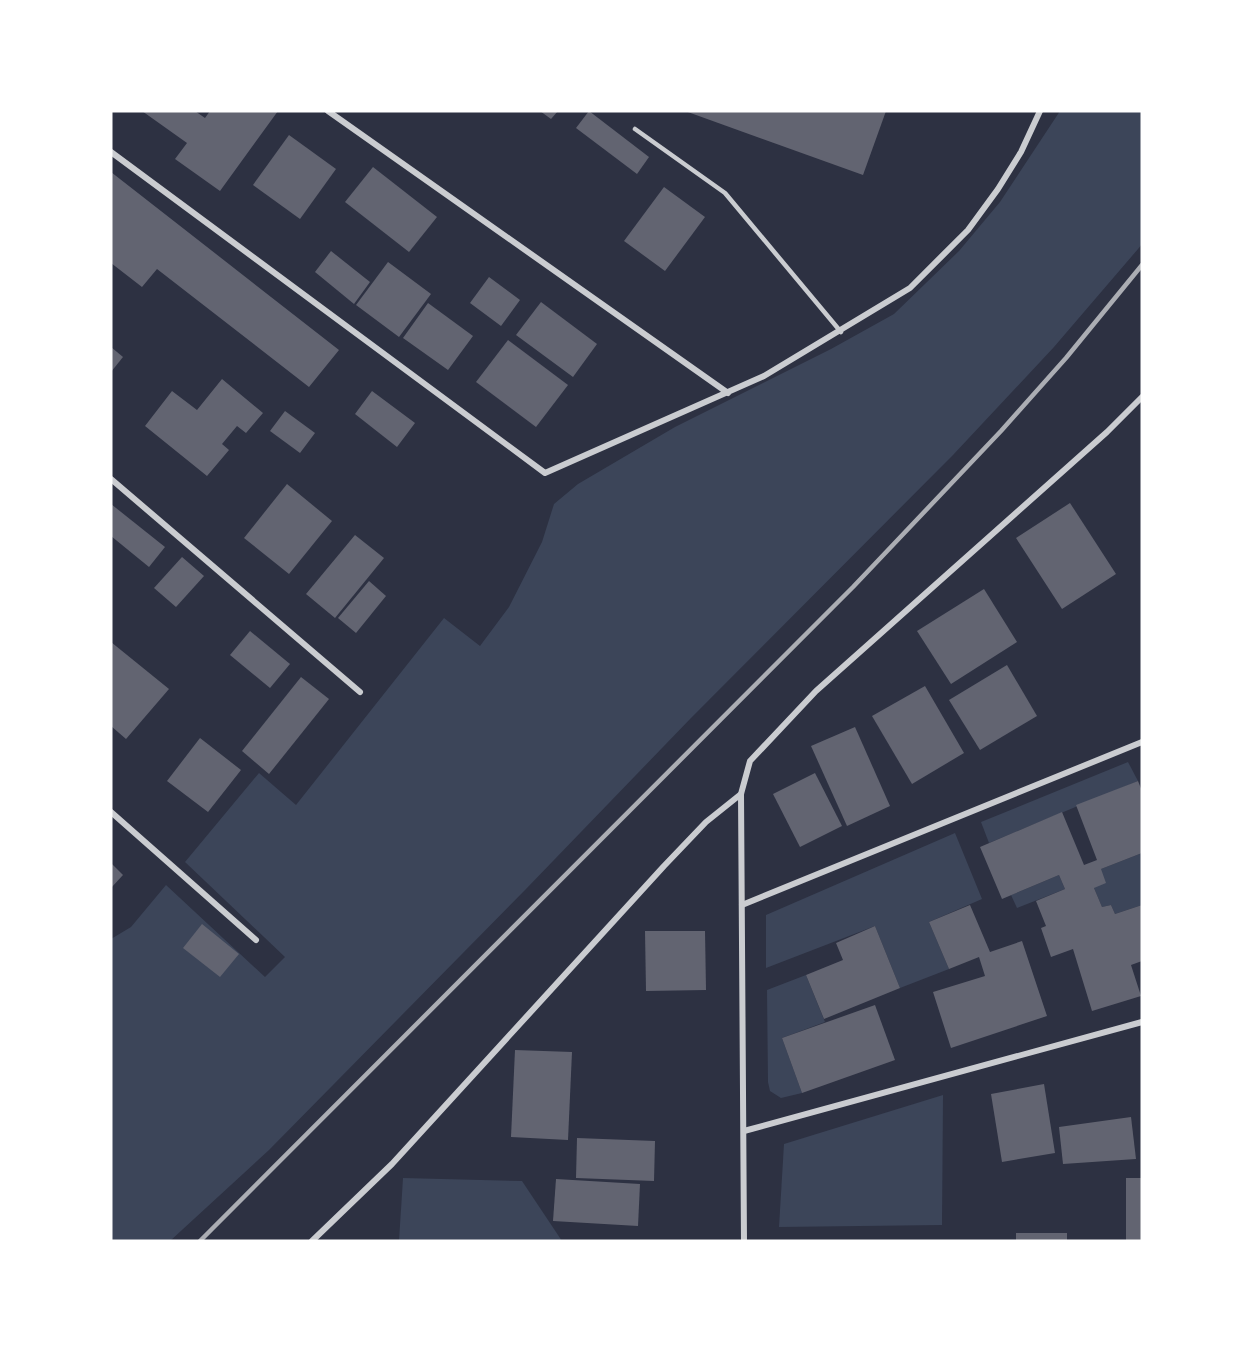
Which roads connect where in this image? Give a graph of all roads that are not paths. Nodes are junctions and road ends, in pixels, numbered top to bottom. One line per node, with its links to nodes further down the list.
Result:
1 (328, 111): 6 (street)
2 (1040, 111): 5 (street)
3 (635, 129): 5 (lane)
4 (111, 152): 6 (street)
5 (841, 332): 6 (street)
6 (728, 393)
7 (1142, 397): 11 (street)
8 (111, 479): 9 (street)
9 (360, 692)
10 (1142, 742): 13 (street)
11 (741, 794): 13 (street); 17 (street)
12 (111, 812): 14 (street)
13 (742, 905): 16 (street)
14 (255, 940)
15 (1142, 1022): 16 (street)
16 (744, 1131): 18 (street)
17 (312, 1241)
18 (744, 1241)

